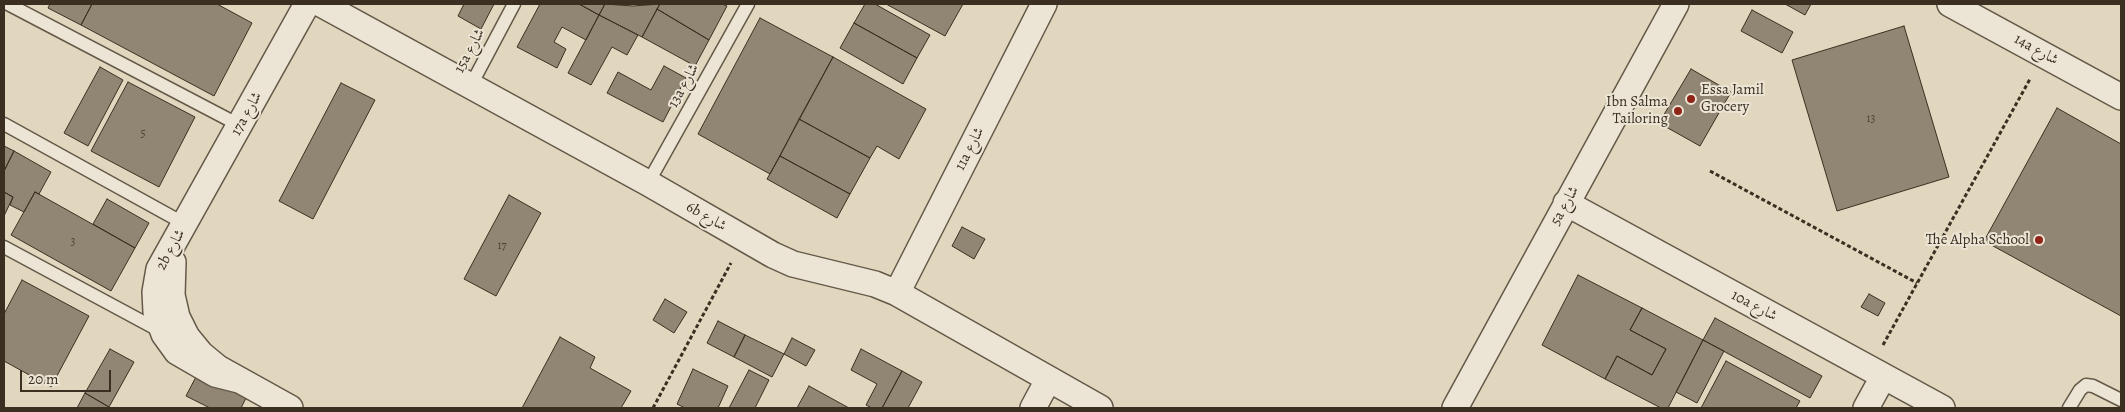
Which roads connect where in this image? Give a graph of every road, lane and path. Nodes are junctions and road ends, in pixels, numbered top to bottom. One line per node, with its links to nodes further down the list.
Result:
1 (8, 4): 13 (lane)
2 (307, 4): 13 (street, 17a شارع)
3 (321, 4): 10 (street, 6b شارع)
4 (514, 4): 10 (lane, 15a شارع)
5 (748, 4): 15 (lane, 13a شارع)
6 (1044, 4): 21 (street, 11a شارع)
7 (1676, 4): 16 (street, 5a شارع)
8 (1950, 4): 9 (street, 14a شارع)
9 (2043, 54): 11 (street, 14a شارع); 20 (path)
10 (470, 86): 15 (street, 6b شارع)
11 (2121, 97)
12 (4, 124): 17 (lane)
13 (241, 126): 17 (street, 17a شارع)
14 (1710, 171): 20 (path)
15 (648, 184): 18 (street, 6b شارع)
16 (1566, 203): 23 (street, 10a شارع); 31 (street, 5a شارع)
17 (185, 224): 22 (street, 2b شارع); 24 (street, 2b شارع)
18 (745, 238): 21 (street, 6b شارع); 28 (path)
19 (4, 247): 22 (lane)
20 (1917, 283): 23 (path)
21 (897, 293): 25 (street, 6b شارع)
22 (164, 334): 24 (street, 2b شارع)
23 (1876, 373): 32 (street); 33 (street, 10a شارع)
24 (239, 380): 27 (street, 2b شارع)
25 (1048, 380): 29 (street); 30 (street, 6b شارع)
26 (2121, 400): 34 (lane)
27 (290, 408)
28 (653, 408)
29 (1033, 408)
30 (1100, 408)
31 (1455, 408)
32 (1866, 408)
33 (1942, 408)
34 (2070, 408)

